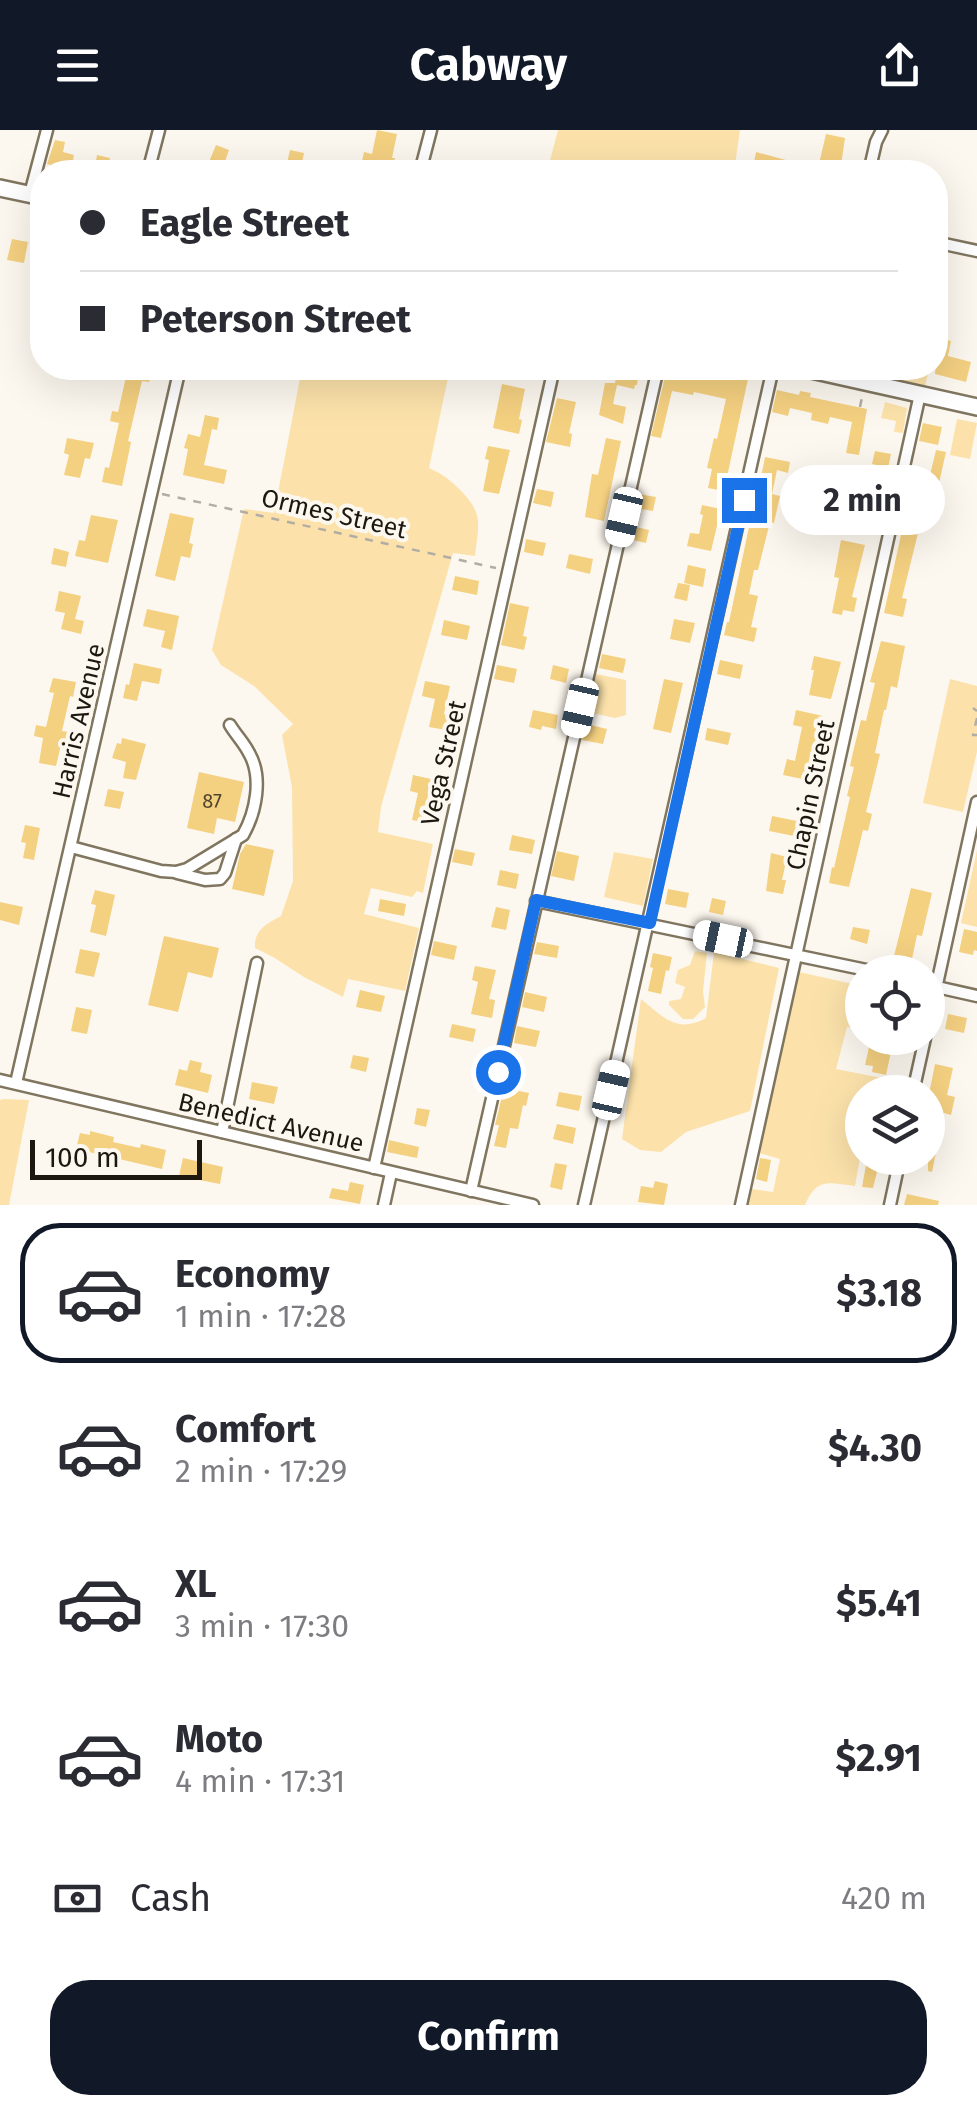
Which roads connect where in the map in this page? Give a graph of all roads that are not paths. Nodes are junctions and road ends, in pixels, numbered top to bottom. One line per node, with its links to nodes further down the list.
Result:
1 (47, 130): 5 (street)
2 (158, 130): 6 (street)
3 (431, 130): 7 (street)
4 (882, 130): 8 (street)
5 (42, 160)
6 (151, 160)
7 (423, 160)
8 (872, 160)
9 (0, 188): 10 (street)
10 (30, 195)
11 (948, 245): 12 (street)
12 (977, 251)
13 (177, 380): 23 (street, Harris Avenue)
14 (551, 380): 36 (street, Vega Street)
15 (655, 380): 25 (street)
16 (770, 380): 26 (street)
17 (866, 380): 18 (street)
18 (920, 394): 19 (street); 27 (street, Chapin Street)
19 (977, 407)
20 (230, 724): 22 (street)
21 (977, 802): 28 (street)
22 (236, 839): 24 (street); 24 (street)
23 (71, 847): 24 (street); 34 (street, Harris Avenue)
24 (176, 872)
25 (536, 900): 26 (street); 39 (street)
26 (650, 923): 27 (street); 42 (street)
27 (796, 954): 30 (street); 43 (street, Chapin Street)
28 (940, 955)
29 (256, 963): 35 (street)
30 (845, 965)
31 (945, 989): 32 (street)
32 (977, 996)
33 (0, 1080): 34 (street, Benedict Avenue)
34 (16, 1084): 35 (street, Benedict Avenue)
35 (222, 1132): 36 (street, Benedict Avenue)
36 (374, 1168): 37 (street, Benedict Avenue)
37 (391, 1172): 39 (street, Benedict Avenue); 41 (street)
38 (896, 1175): 44 (street)
39 (471, 1191): 40 (street, Benedict Avenue)
40 (525, 1204)
41 (384, 1205)
42 (584, 1205)
43 (741, 1205)
44 (890, 1205)

